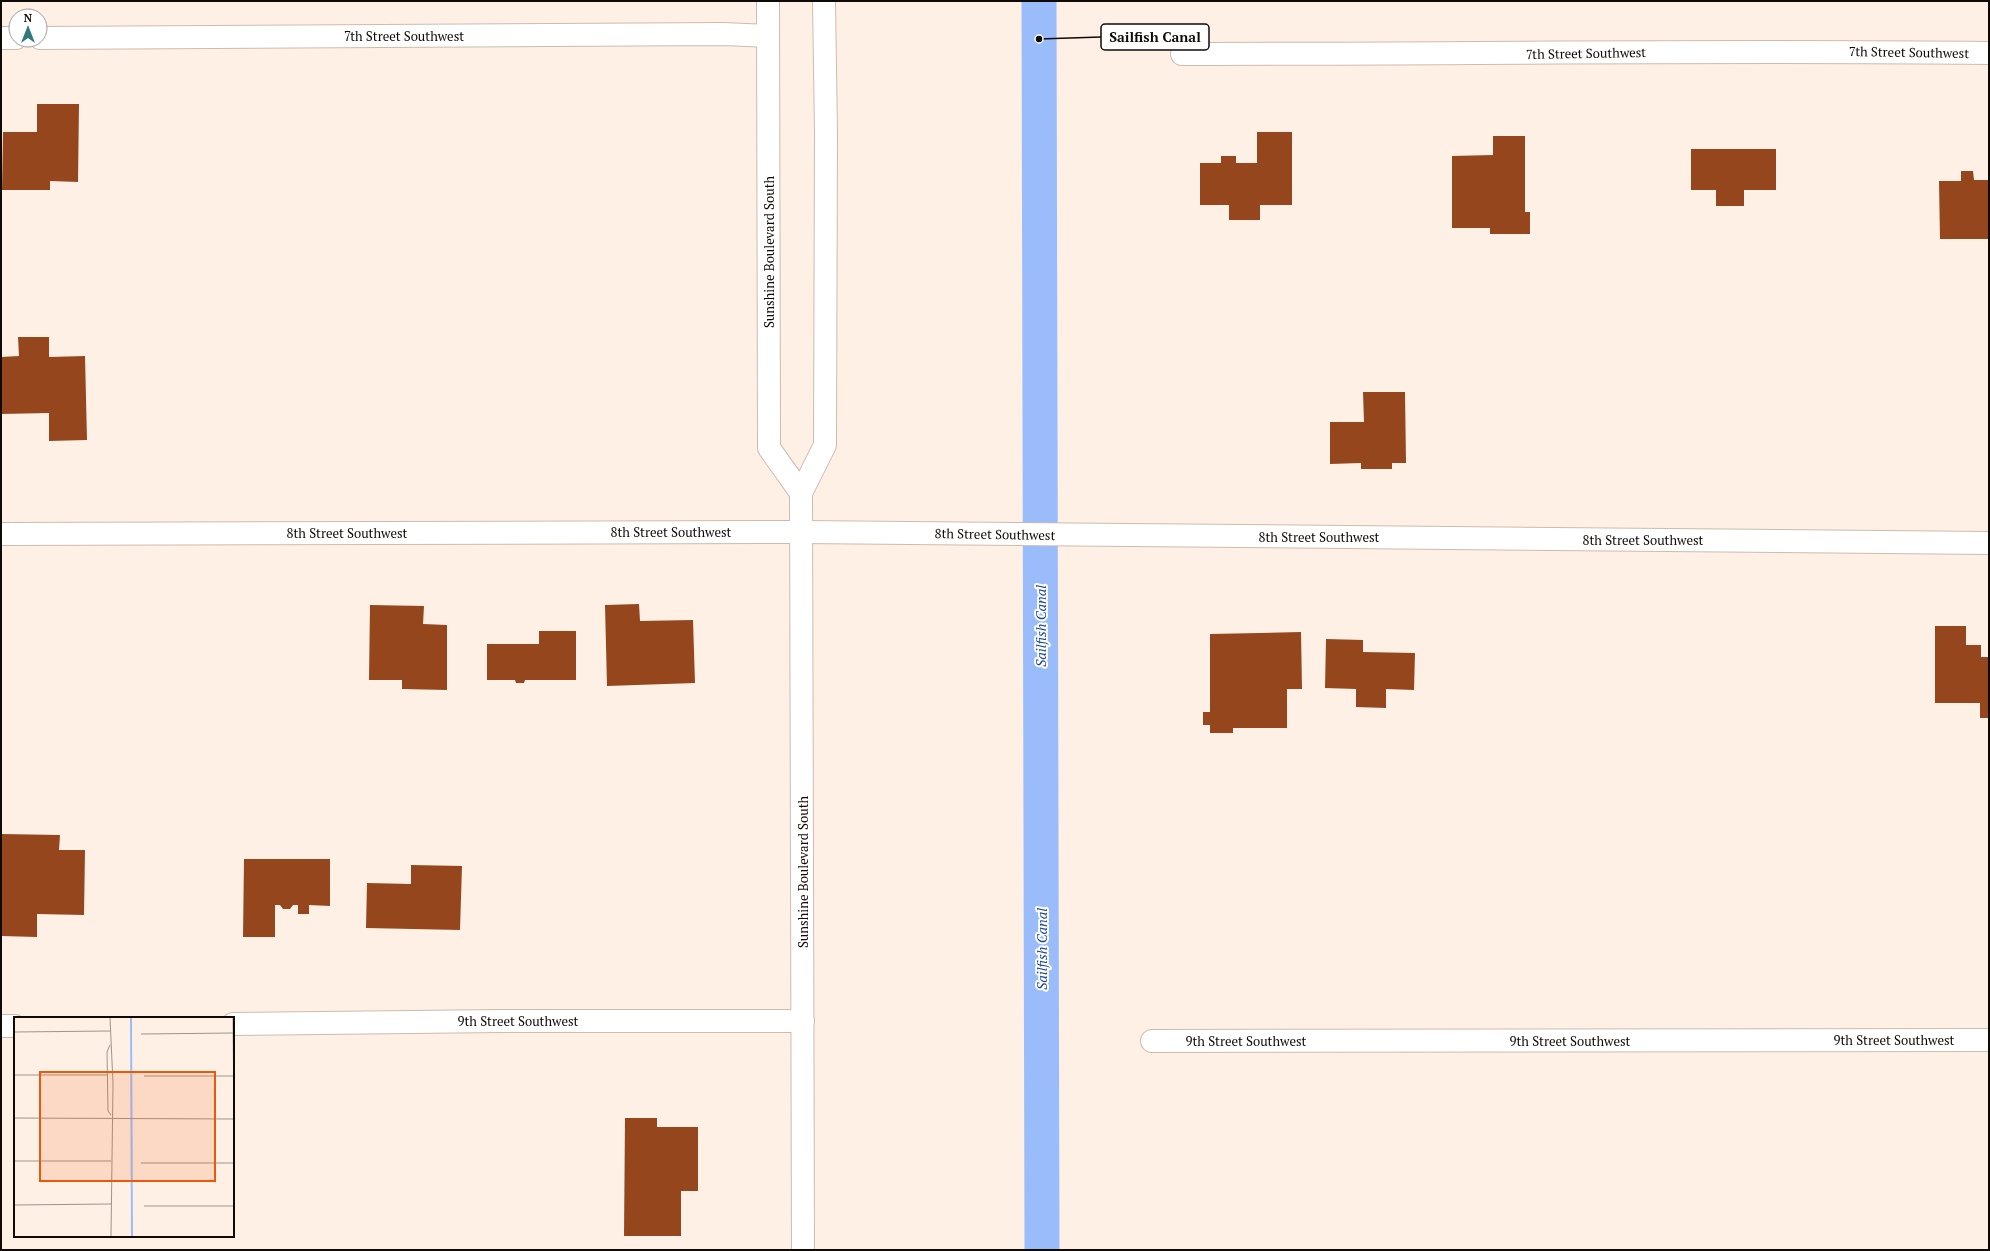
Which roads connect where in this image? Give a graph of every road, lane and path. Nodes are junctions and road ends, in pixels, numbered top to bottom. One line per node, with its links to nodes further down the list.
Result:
1 (768, 1): 3 (street, Sunshine Boulevard South)
2 (824, 1): 7 (street, Sunshine Boulevard South)
3 (768, 36): 4 (street, 7th Street Southwest); 7 (street, Sunshine Boulevard South)
4 (48, 38)
5 (1989, 52): 6 (street, 7th Street Southwest)
6 (1182, 54)
7 (801, 493): 8 (street, Sunshine Boulevard South)
8 (802, 532): 9 (street, 8th Street Southwest); 10 (street, 8th Street Southwest); 11 (street, Sunshine Boulevard South)
9 (1, 534)
10 (1989, 542)
11 (803, 1021): 12 (street, 9th Street Southwest); 17 (street, Sunshine Boulevard South)
12 (234, 1024)
13 (1, 1026): 14 (street)
14 (14, 1026)
15 (1989, 1040): 16 (street, 9th Street Southwest)
16 (1152, 1041)
17 (803, 1250)

